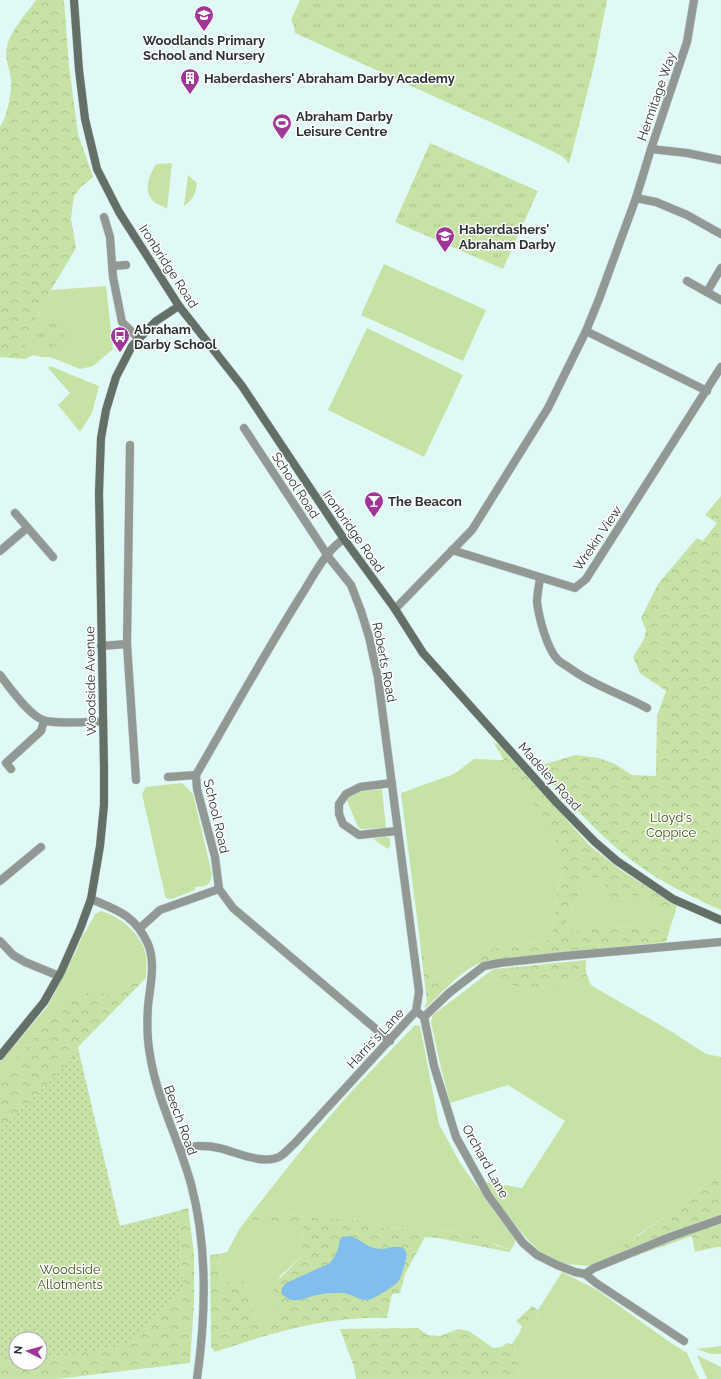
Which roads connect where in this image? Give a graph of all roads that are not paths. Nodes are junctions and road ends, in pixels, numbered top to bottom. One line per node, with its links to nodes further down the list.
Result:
1 (74, 0): 14 (main road, Ironbridge Road)
2 (694, 0): 3 (street, Hermitage Way)
3 (651, 149): 4 (street); 5 (street, Hermitage Way)
4 (721, 160)
5 (636, 198): 7 (street); 15 (street)
6 (104, 217): 9 (street)
7 (721, 234)
8 (126, 265): 9 (street)
9 (113, 266): 16 (street)
10 (721, 268): 12 (street)
11 (687, 281): 12 (street)
12 (707, 292): 13 (street)
13 (721, 300)
14 (179, 306): 16 (main road, Woodside Avenue); 23 (main road, Ironbridge Road)
15 (586, 331): 18 (street); 24 (street)
16 (139, 339): 31 (main road, Woodside Avenue)
17 (721, 367): 18 (street, Wrekin View)
18 (707, 391): 28 (street, Wrekin View)
19 (244, 428): 26 (street, School Road)
20 (130, 445): 30 (street)
21 (15, 513): 22 (street)
22 (27, 528): 25 (street); 27 (street)
23 (344, 539): 26 (street, School Road); 29 (main road, Ironbridge Road)
24 (452, 550): 28 (street, Wrekin View); 29 (street)
25 (0, 551)
26 (328, 555): 37 (street, School Road); 40 (street, Roberts Road)
27 (53, 557)
28 (540, 578): 33 (street)
29 (395, 609): 46 (main road, Madeley Road)
30 (127, 644): 31 (street); 39 (street)
31 (101, 646): 35 (main road, Woodside Avenue)
32 (0, 675): 34 (street)
33 (647, 708)
34 (44, 720): 35 (street); 36 (street)
35 (103, 722): 45 (main road, Woodside Avenue)
36 (11, 768)
37 (196, 775): 38 (street); 44 (street, School Road)
38 (168, 777)
39 (136, 780)
40 (392, 783): 41 (street, Roberts Road); 41 (street)
41 (398, 831): 51 (street, Roberts Road)
42 (41, 847): 43 (street)
43 (0, 881)
44 (219, 889): 47 (street); 53 (street, School Road)
45 (91, 899): 47 (street, Beech Road); 50 (main road, Woodside Avenue)
46 (721, 920)
47 (140, 928): 55 (street, Beech Road)
48 (0, 941): 50 (street)
49 (721, 942): 52 (street, Harris's Lane)
50 (59, 976): 54 (main road, Woodside Avenue)
51 (416, 1011): 52 (street, Harris's Lane); 53 (street, Harris's Lane)
52 (424, 1017): 57 (street, Orchard Lane)
53 (390, 1041): 55 (street, Harris's Lane)
54 (0, 1056)
55 (180, 1150): 59 (street, Beech Road)
56 (721, 1219): 57 (street)
57 (585, 1274): 58 (street, Orchard Lane)
58 (684, 1341)
59 (197, 1379)

